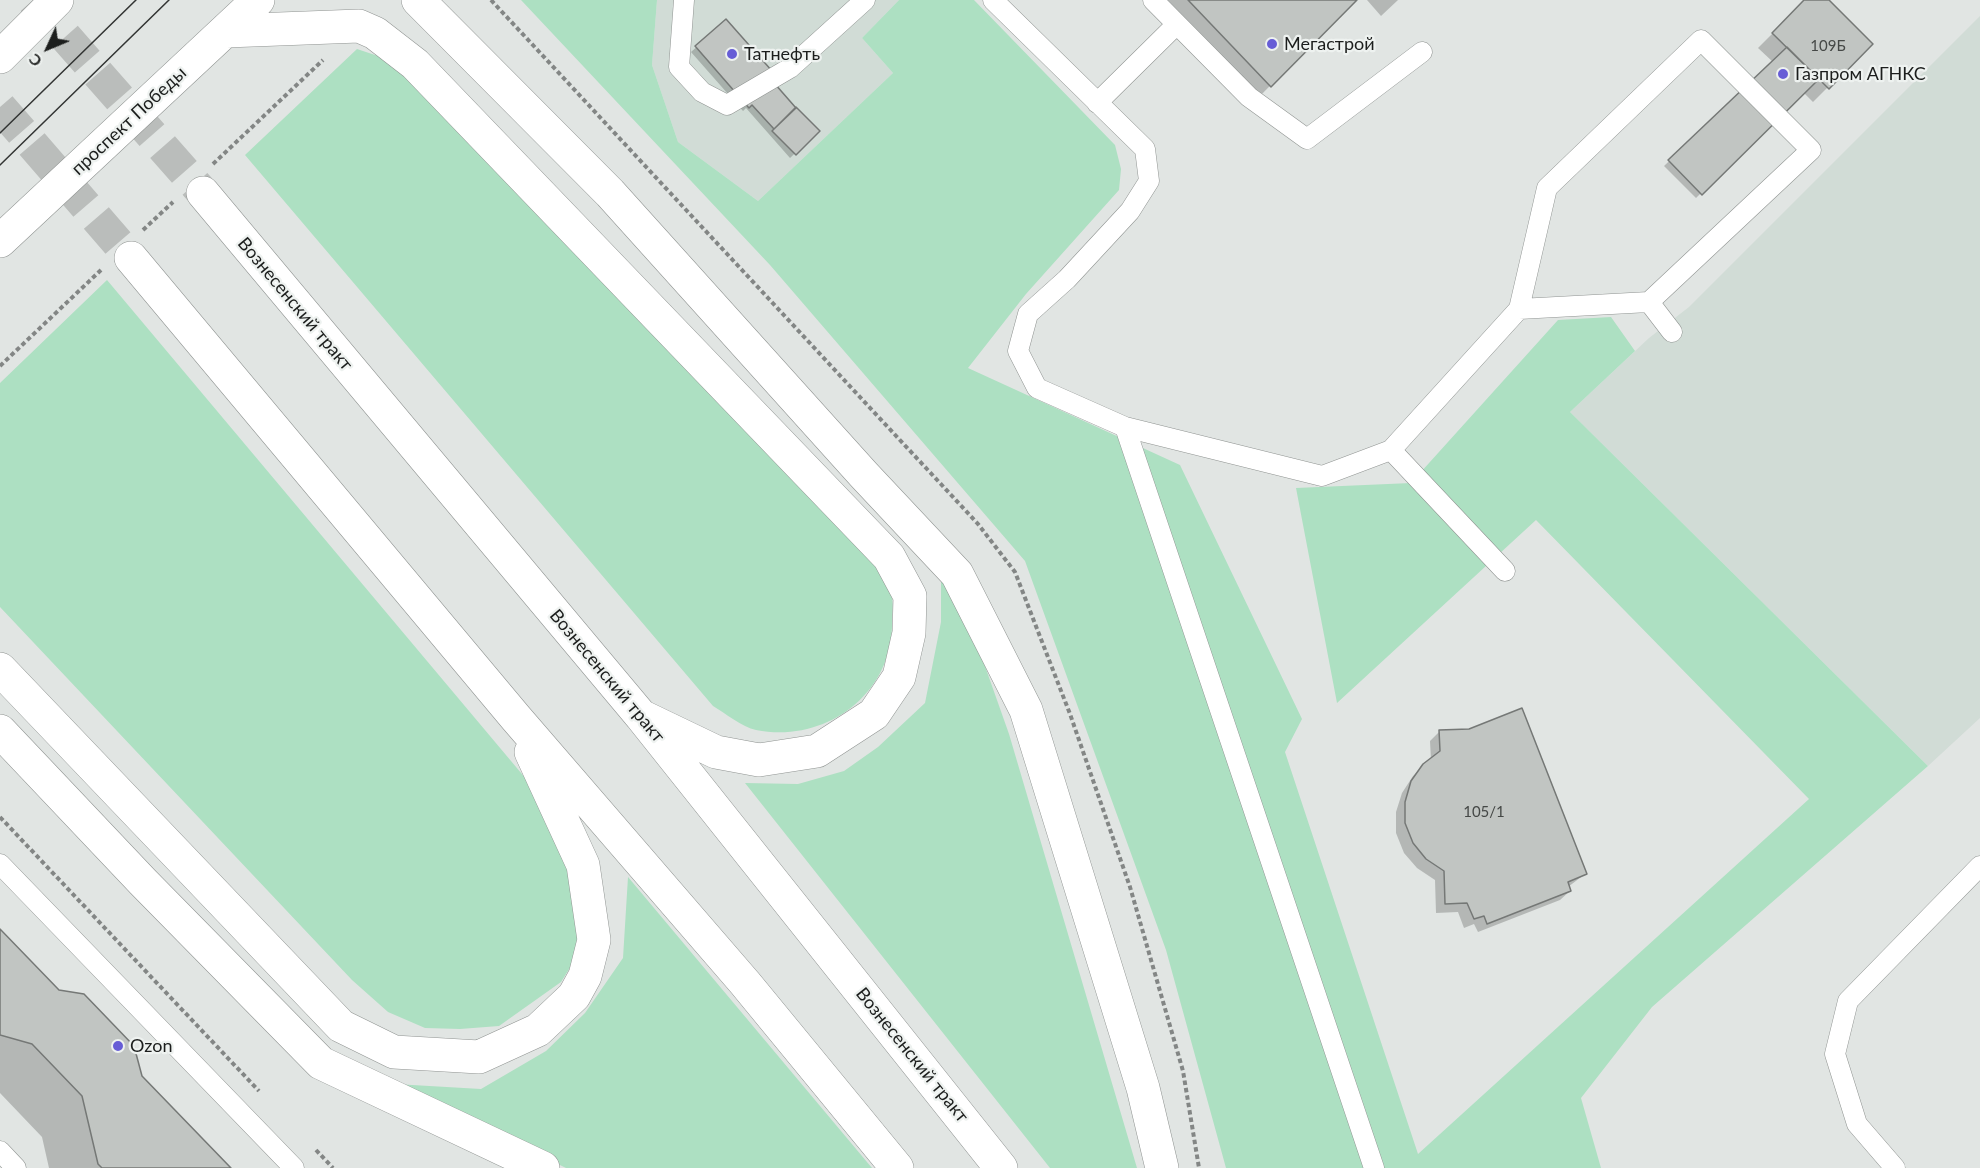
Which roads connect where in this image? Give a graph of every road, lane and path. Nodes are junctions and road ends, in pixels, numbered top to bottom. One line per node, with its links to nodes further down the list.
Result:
1 (57, 0): 12 (main road)
2 (258, 0): 9 (main road, проспект Победы)
3 (418, 0): 40 (main road)
4 (684, 0): 5 (lane)
5 (865, 0)
6 (993, 0): 13 (lane)
7 (1153, 0): 8 (lane)
8 (1176, 25): 10 (lane); 13 (lane)
9 (226, 31): 15 (main road, проспект Победы); 25 (main road)
10 (1422, 52)
11 (330, 53): 14 (path)
12 (0, 57)
13 (1097, 103): 21 (lane)
14 (195, 188): 16 (path); 25 (main road, Вознесенский тракт)
15 (0, 241)
16 (125, 253): 20 (path); 26 (main road)
17 (1649, 302): 18 (lane); 18 (lane); 19 (lane)
18 (1519, 309): 22 (lane)
19 (1672, 332)
20 (0, 366)
21 (1125, 427): 22 (lane); 41 (lane)
22 (1391, 450): 23 (lane)
23 (1505, 571)
24 (0, 669): 26 (main road)
25 (641, 716): 39 (main road, Вознесенский тракт)
26 (516, 718): 38 (main road)
27 (0, 731): 37 (main road)
28 (0, 817): 31 (path)
29 (0, 865): 35 (lane)
30 (1980, 866): 42 (lane)
31 (267, 1099)
32 (308, 1142): 36 (path)
33 (0, 1151): 34 (lane)
34 (16, 1168)
35 (294, 1168)
36 (333, 1168)
37 (543, 1168)
38 (897, 1168)
39 (1001, 1168)
40 (1162, 1168)
41 (1374, 1168)
42 (1895, 1168)

